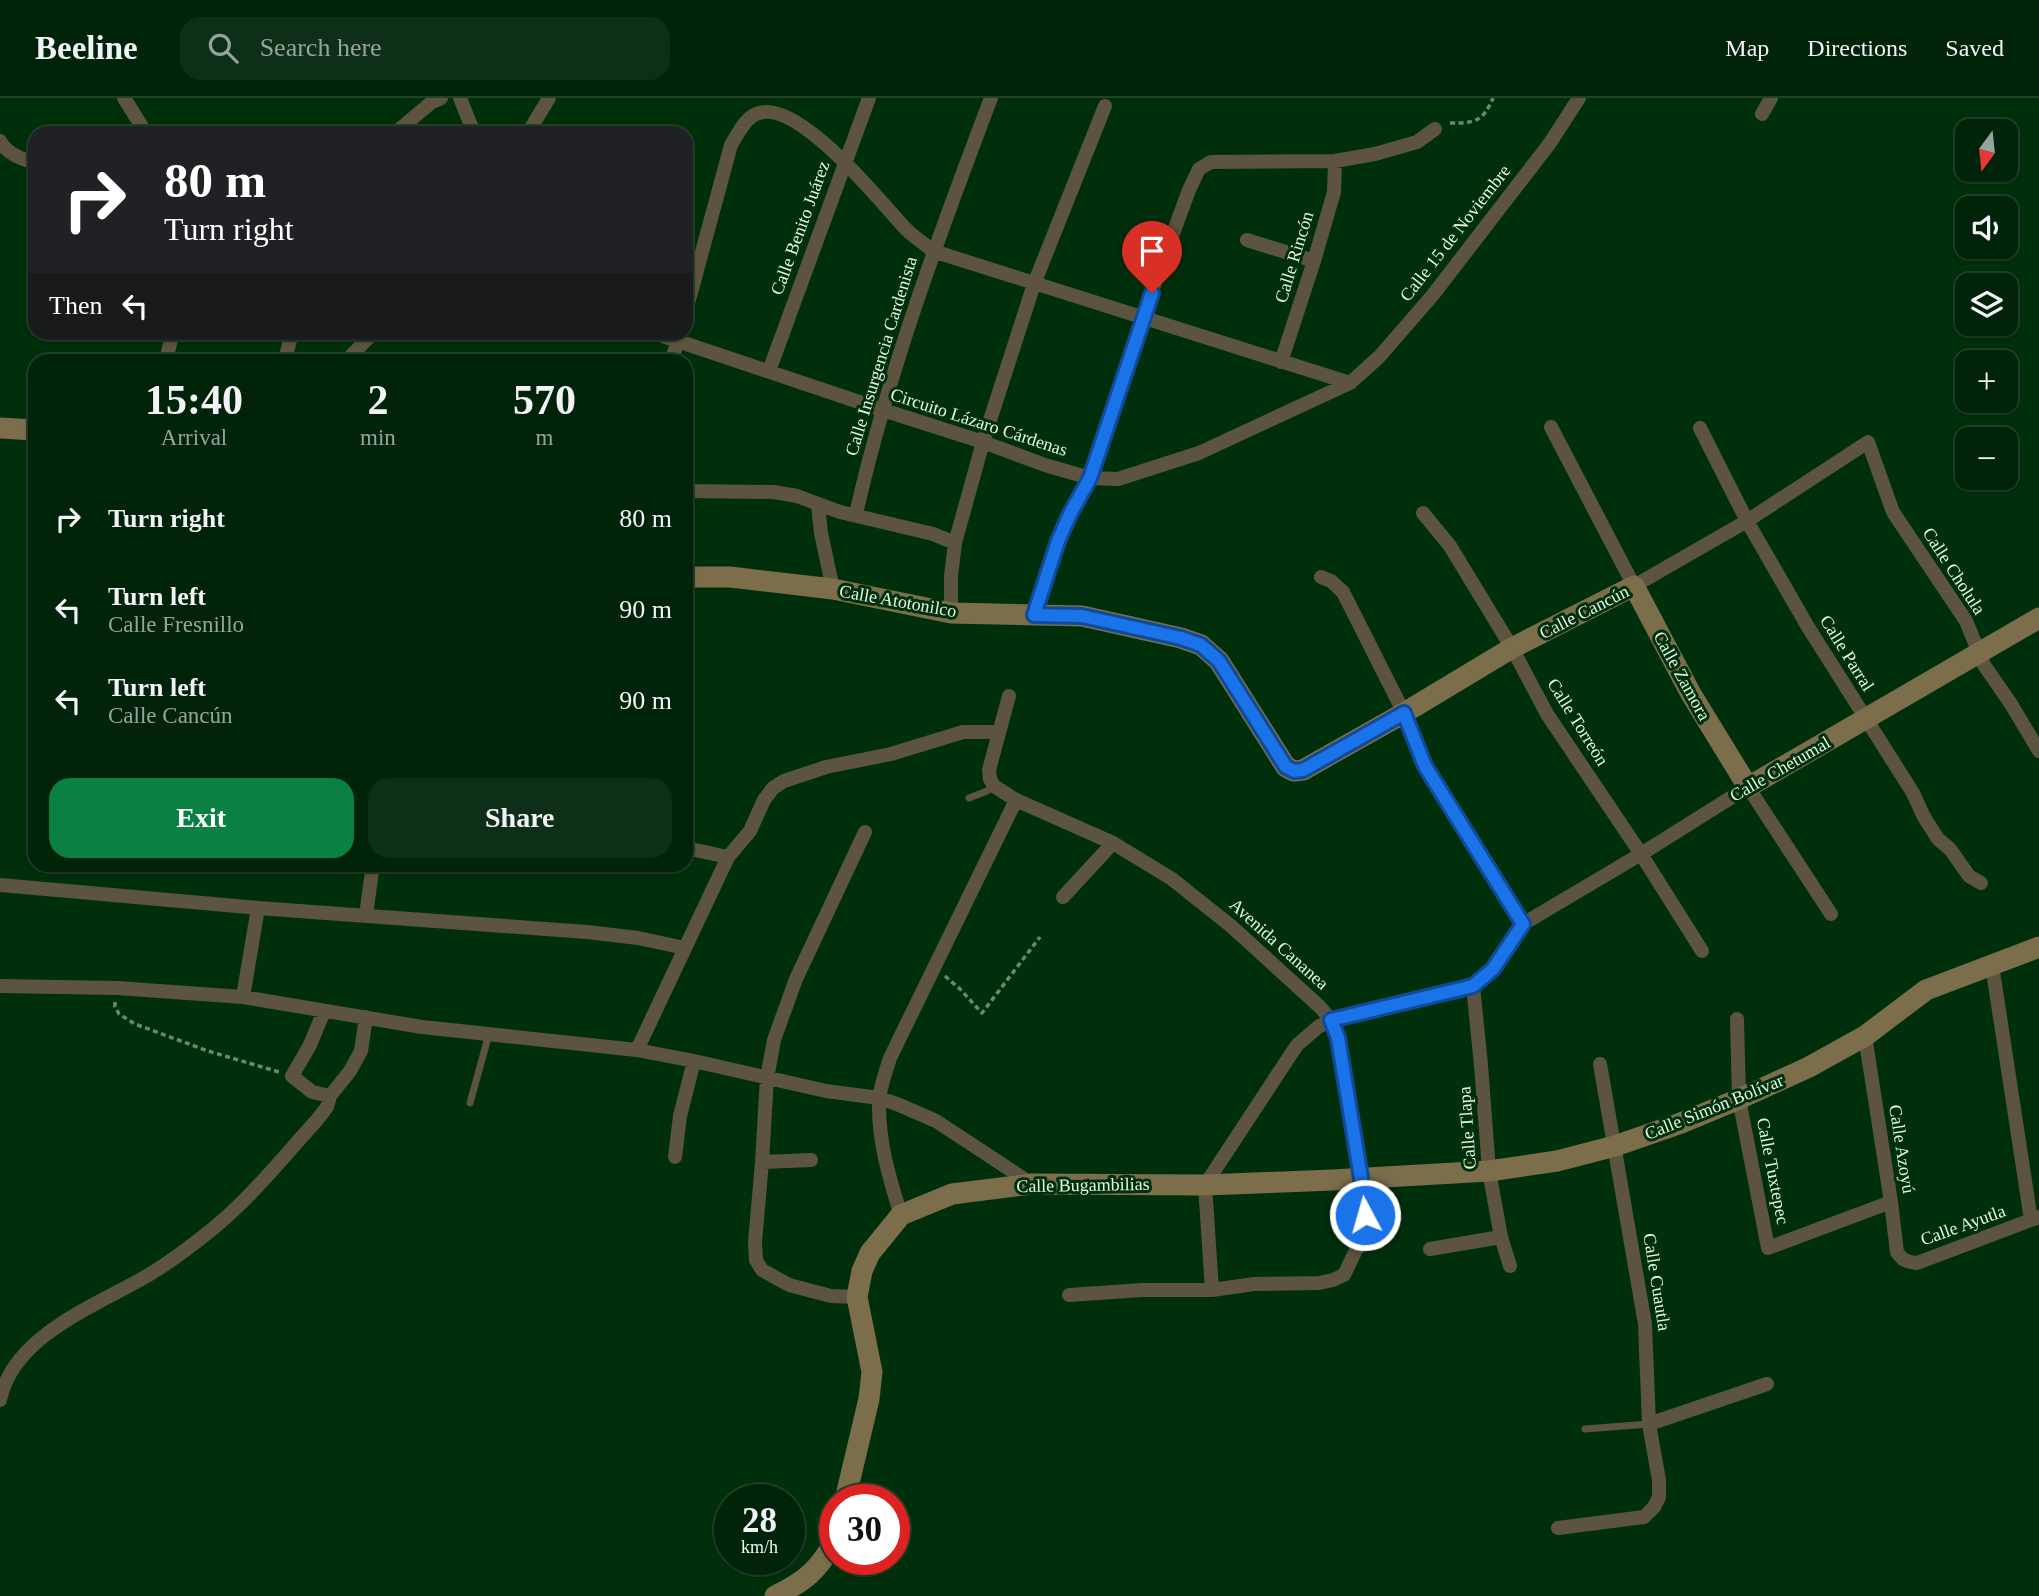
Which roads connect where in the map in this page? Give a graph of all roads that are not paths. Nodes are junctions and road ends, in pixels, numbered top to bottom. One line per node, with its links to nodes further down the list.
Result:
1 (124, 98): 11 (street)
2 (441, 98): 12 (street)
3 (460, 98): 13 (street)
4 (549, 98): 14 (street)
5 (869, 98): 18 (street, Calle Benito Juárez)
6 (991, 98): 21 (street, Calle Insurgencia Cardenista)
7 (1579, 98): 31 (street, Calle 15 de Noviembre)
8 (1771, 98): 10 (street)
9 (1105, 106): 23 (street)
10 (1762, 114)
11 (142, 126)
12 (403, 126)
13 (471, 126)
14 (532, 126)
15 (1435, 129): 19 (street)
16 (0, 141): 17 (street)
17 (28, 160)
18 (845, 160): 21 (street); 24 (street); 30 (street, Calle Benito Juárez)
19 (1335, 161): 22 (street, Calle Rincón); 25 (street)
20 (1247, 240): 22 (street)
21 (933, 251): 23 (street); 32 (street, Calle Insurgencia Cardenista)
22 (1314, 261): 29 (street, Calle Rincón)
23 (1034, 284): 25 (street); 37 (street)
24 (693, 286)
25 (1142, 318): 29 (street); 39 (street)
26 (367, 340): 28 (street)
27 (687, 340): 30 (street, Circuito Lázaro Cárdenas)
28 (354, 354)
29 (1281, 362): 31 (street)
30 (769, 371): 32 (street, Circuito Lázaro Cárdenas)
31 (1350, 383): 39 (street, Circuito Lázaro Cárdenas)
32 (883, 411): 37 (street, Circuito Lázaro Cárdenas); 43 (street, Calle Insurgencia Cardenista)
33 (1551, 427): 48 (street, Calle Zamora)
34 (0, 428): 36 (street)
35 (1700, 428): 44 (street, Calle Parral)
36 (28, 430)
37 (984, 442): 39 (street, Circuito Lázaro Cárdenas); 45 (street)
38 (1868, 442): 44 (street, Calle Cancún); 54 (street, Calle Cholula)
39 (1090, 478): 51 (street)
40 (693, 491): 41 (street)
41 (818, 505): 43 (street); 49 (street)
42 (1423, 513): 53 (street, Calle Torreón)
43 (856, 514): 45 (street)
44 (1747, 521): 48 (street, Calle Cancún); 57 (street, Calle Parral)
45 (955, 542): 50 (street)
46 (693, 577): 49 (street, Calle Atotonilco)
47 (1321, 577): 56 (street)
48 (1634, 586): 53 (street, Calle Cancún); 62 (street, Calle Zamora)
49 (833, 589): 50 (street, Calle Atotonilco)
50 (951, 612): 51 (street, Calle Atotonilco)
51 (1034, 615): 60 (street, Calle Atotonilco)
52 (2039, 618): 54 (street, Calle Chetumal)
53 (1512, 648): 56 (street, Calle Cancún); 68 (street, Calle Torreón)
54 (1978, 652): 57 (street, Calle Chetumal); 59 (street, Calle Cholula)
55 (1009, 696): 58 (street)
56 (1404, 713): 60 (street, Calle Cancún); 77 (street)
57 (1866, 719): 62 (street, Calle Chetumal); 71 (street, Calle Parral)
58 (999, 732): 61 (street); 69 (street)
59 (2039, 751)
60 (1294, 771)
61 (995, 786): 63 (lane); 64 (street, Avenida Cananea)
62 (1748, 787): 68 (street, Calle Chetumal); 75 (street, Calle Zamora)
63 (968, 798)
64 (1016, 800): 66 (street, Avenida Cananea); 96 (street)
65 (865, 832): 94 (street)
66 (1113, 843): 73 (street); 88 (street, Avenida Cananea)
67 (693, 850): 69 (street)
68 (1641, 854): 77 (street, Calle Chetumal); 80 (street, Calle Torreón)
69 (728, 857): 79 (street)
70 (372, 872): 76 (street)
71 (1981, 883)
72 (0, 885): 74 (street)
73 (1063, 897)
74 (258, 908): 76 (street); 84 (street)
75 (1831, 914)
76 (366, 915): 79 (street)
77 (1523, 924): 83 (street)
78 (2039, 947): 81 (street, Calle Simón Bolívar)
79 (685, 948): 91 (street)
80 (1702, 951)
81 (1992, 965): 90 (street, Calle Simón Bolívar); 109 (street)
82 (0, 986): 84 (street)
83 (1473, 986): 88 (street); 103 (street, Calle Tlapa)
84 (243, 998): 85 (street)
85 (324, 1010): 86 (street); 95 (street)
86 (366, 1017): 89 (street); 95 (street)
87 (1737, 1019): 97 (street, Calle Tuxtepec)
88 (1331, 1020): 104 (street, Avenida Cananea); 106 (street)
89 (489, 1034): 91 (street); 98 (lane)
90 (1865, 1036): 97 (street, Calle Simón Bolívar); 107 (street, Calle Azoyú)
91 (638, 1050): 92 (street)
92 (694, 1061): 94 (street); 100 (street)
93 (1600, 1064): 99 (street, Calle Cuautla)
94 (767, 1077): 96 (street); 102 (street)
95 (330, 1096): 117 (street)
96 (879, 1098): 105 (street); 108 (street)
97 (1739, 1099): 99 (street, Calle Simón Bolívar); 107 (street, Calle Tuxtepec)
98 (470, 1103)
99 (1615, 1146): 103 (street, Calle Simón Bolívar); 120 (street, Calle Cuautla)
100 (675, 1157)
101 (811, 1160): 102 (street)
102 (762, 1162): 116 (street)
103 (1489, 1171): 104 (street, Calle Simón Bolívar); 110 (street, Calle Tlapa)
104 (1361, 1178): 106 (street, Calle Bugambilias); 114 (street, Avenida Cananea)
105 (1032, 1184): 106 (street, Calle Bugambilias); 108 (street, Calle Bugambilias)
106 (1205, 1185): 114 (street)
107 (1891, 1202): 112 (street, Calle Azoyú)
108 (901, 1215): 116 (street, Calle Bugambilias)
109 (2035, 1218): 112 (street, Calle Ayutla)
110 (1501, 1237): 111 (street); 113 (street, Calle Tlapa)
111 (1430, 1248)
112 (1908, 1262)
113 (1510, 1266)
114 (1212, 1290): 115 (street)
115 (1069, 1295)
116 (857, 1297): 122 (street, Calle Bugambilias)
117 (6, 1369): 119 (street)
118 (1767, 1384): 120 (street)
119 (0, 1400)
120 (1649, 1424): 121 (lane); 123 (street, Calle Cuautla)
121 (1585, 1429)
122 (849, 1484)
123 (1558, 1528)
124 (819, 1567): 125 (street)
125 (775, 1596)

